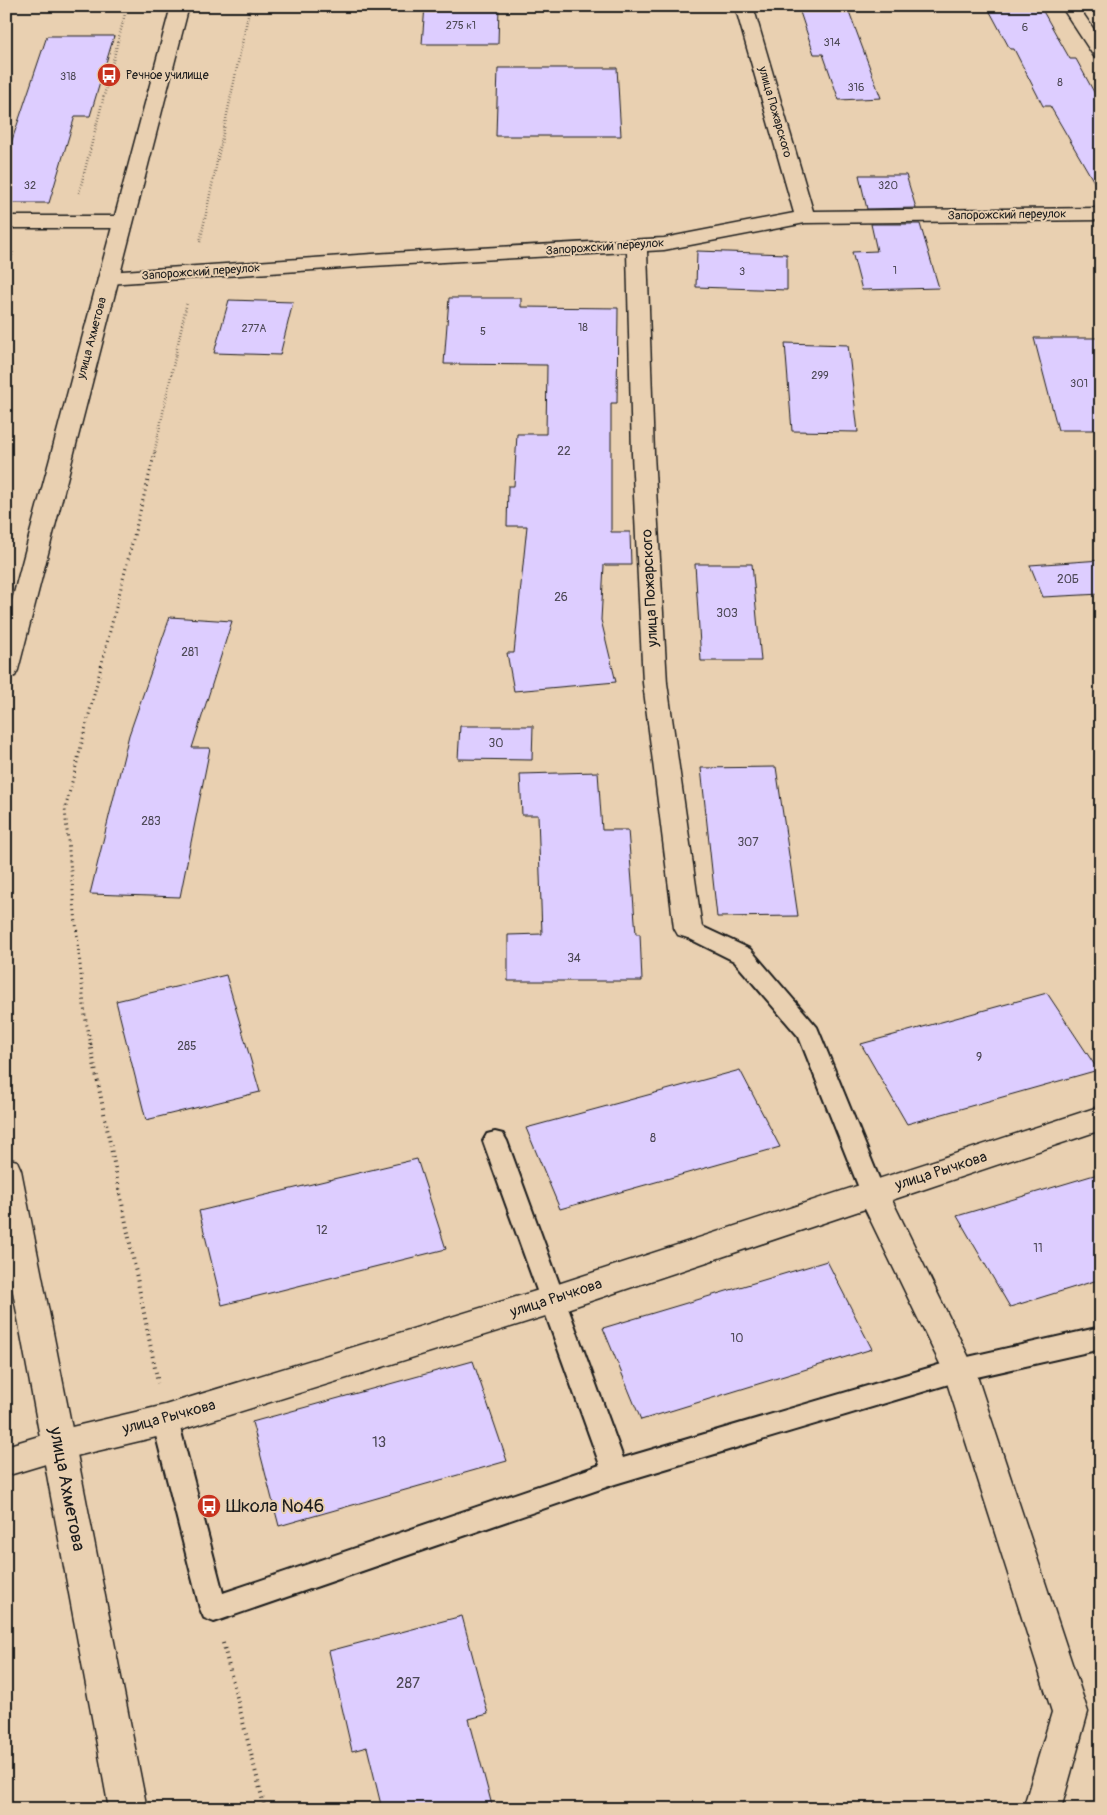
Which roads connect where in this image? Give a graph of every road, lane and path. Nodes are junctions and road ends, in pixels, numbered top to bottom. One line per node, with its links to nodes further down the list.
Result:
1 (127, 6): 10 (path)
2 (180, 6): 11 (street, улица Ахметова)
3 (250, 6): 14 (path)
4 (744, 6): 8 (street, улица Пожарского)
5 (1069, 6): 6 (street)
6 (1101, 54)
7 (1101, 214): 8 (street, Запорожский переулок)
8 (805, 217): 12 (street, Запорожский переулок)
9 (6, 222): 10 (street)
10 (71, 222): 11 (street)
11 (122, 222): 15 (street, улица Ахметова)
12 (637, 246): 14 (street, Запорожский переулок); 18 (street, улица Пожарского)
13 (14, 248): 16 (path)
14 (194, 272): 15 (street, Запорожский переулок); 26 (path)
15 (108, 278): 17 (street, улица Ахметова)
16 (6, 282)
17 (6, 670)
18 (688, 928): 22 (lane)
19 (1101, 1118): 22 (street, улица Рычкова)
20 (494, 1141): 23 (lane)
21 (6, 1170): 27 (street, улица Ахметова)
22 (873, 1193): 23 (street, улица Рычкова); 25 (street)
23 (552, 1300): 26 (street, улица Рычкова); 29 (lane)
24 (1101, 1338): 25 (lane)
25 (959, 1370): 29 (lane); 33 (street)
26 (165, 1420): 27 (street, улица Рычкова); 30 (lane)
27 (59, 1445): 28 (street, улица Рычкова); 31 (street, улица Ахметова)
28 (6, 1461)
29 (615, 1472): 30 (lane)
30 (214, 1609): 32 (path)
31 (128, 1809)
32 (265, 1809)
33 (1042, 1809)

